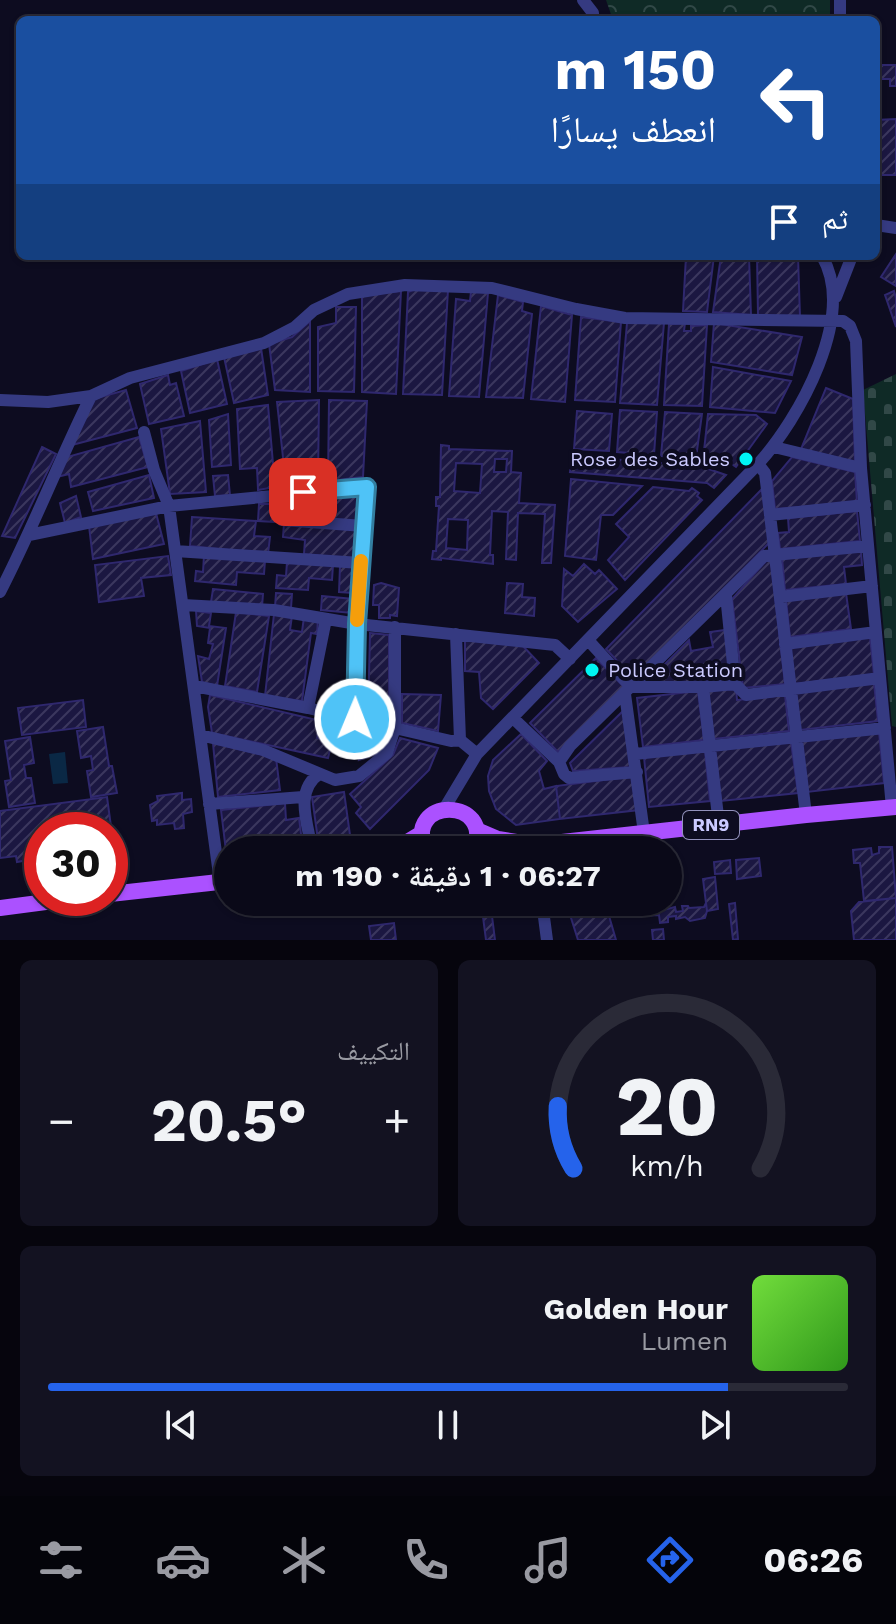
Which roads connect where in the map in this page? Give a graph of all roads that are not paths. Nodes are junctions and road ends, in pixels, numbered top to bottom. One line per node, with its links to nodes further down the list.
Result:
1 (824, 260): 3 (street)
2 (849, 260): 3 (street)
3 (833, 303): 4 (street)
4 (831, 321): 5 (street); 8 (street); 10 (street)
5 (91, 396): 6 (street); 16 (street)
6 (0, 400)
7 (144, 432): 12 (street)
8 (774, 447): 9 (street); 10 (street)
9 (758, 464): 13 (street); 31 (street)
10 (861, 468): 11 (street)
11 (865, 505): 13 (street); 17 (street)
12 (169, 506): 15 (street); 16 (street); 18 (street)
13 (770, 515): 19 (street)
14 (282, 520): 15 (street)
15 (364, 526): 20 (street)
16 (29, 535): 22 (street)
17 (868, 546): 19 (street); 21 (street)
18 (175, 551): 20 (street); 25 (street)
19 (775, 555): 23 (street); 24 (street)
20 (361, 563): 27 (street)
21 (872, 586): 24 (street); 29 (street)
22 (0, 592)
23 (726, 595): 35 (street); 39 (street)
24 (780, 597): 32 (street)
25 (183, 605): 26 (street); 36 (street)
26 (326, 619): 27 (street); 40 (street)
27 (357, 624): 28 (street); 42 (street)
28 (395, 627): 30 (street); 43 (street)
29 (876, 632): 32 (street); 34 (street)
30 (456, 634): 33 (street); 47 (street)
31 (588, 640): 33 (street); 39 (street)
32 (785, 644): 38 (street)
33 (570, 659): 41 (street)
34 (880, 678): 38 (street); 44 (street)
35 (735, 684): 37 (street); 38 (street)
36 (194, 686): 40 (street); 45 (street)
37 (703, 687): 39 (street); 48 (street)
38 (791, 688): 46 (street)
39 (628, 690): 50 (street); 51 (street)
40 (308, 708): 42 (street)
41 (513, 718): 49 (street); 51 (street)
42 (355, 719): 43 (street)
43 (395, 728): 47 (street); 53 (street)
44 (885, 728): 46 (street); 57 (street)
45 (200, 735): 53 (street); 56 (street)
46 (796, 737): 48 (street); 60 (street)
47 (460, 740): 49 (street)
48 (710, 746): 50 (street); 61 (street)
49 (477, 754): 54 (street)
50 (635, 754): 52 (street)
51 (559, 762): 52 (street)
52 (637, 772): 63 (street)
53 (319, 774): 55 (street)
54 (465, 777): 58 (street); 59 (street)
55 (303, 797): 56 (street); 65 (street)
56 (209, 804): 64 (street)
57 (894, 808): 60 (main road, RN9)
58 (444, 809): 59 (main road); 66 (main road)
59 (463, 812): 62 (main road)
60 (806, 815): 61 (main road, RN9)
61 (719, 825): 63 (main road, RN9)
62 (477, 830): 67 (main road); 68 (main road, RN9)
63 (644, 833): 69 (main road, RN9)
64 (215, 836)
65 (310, 836)
66 (425, 836)
67 (476, 836)
68 (491, 836)
69 (621, 836)
70 (214, 882): 71 (main road)
71 (128, 892)
72 (24, 905): 73 (main road)
73 (0, 908)
74 (544, 916): 75 (street)
75 (547, 940)

